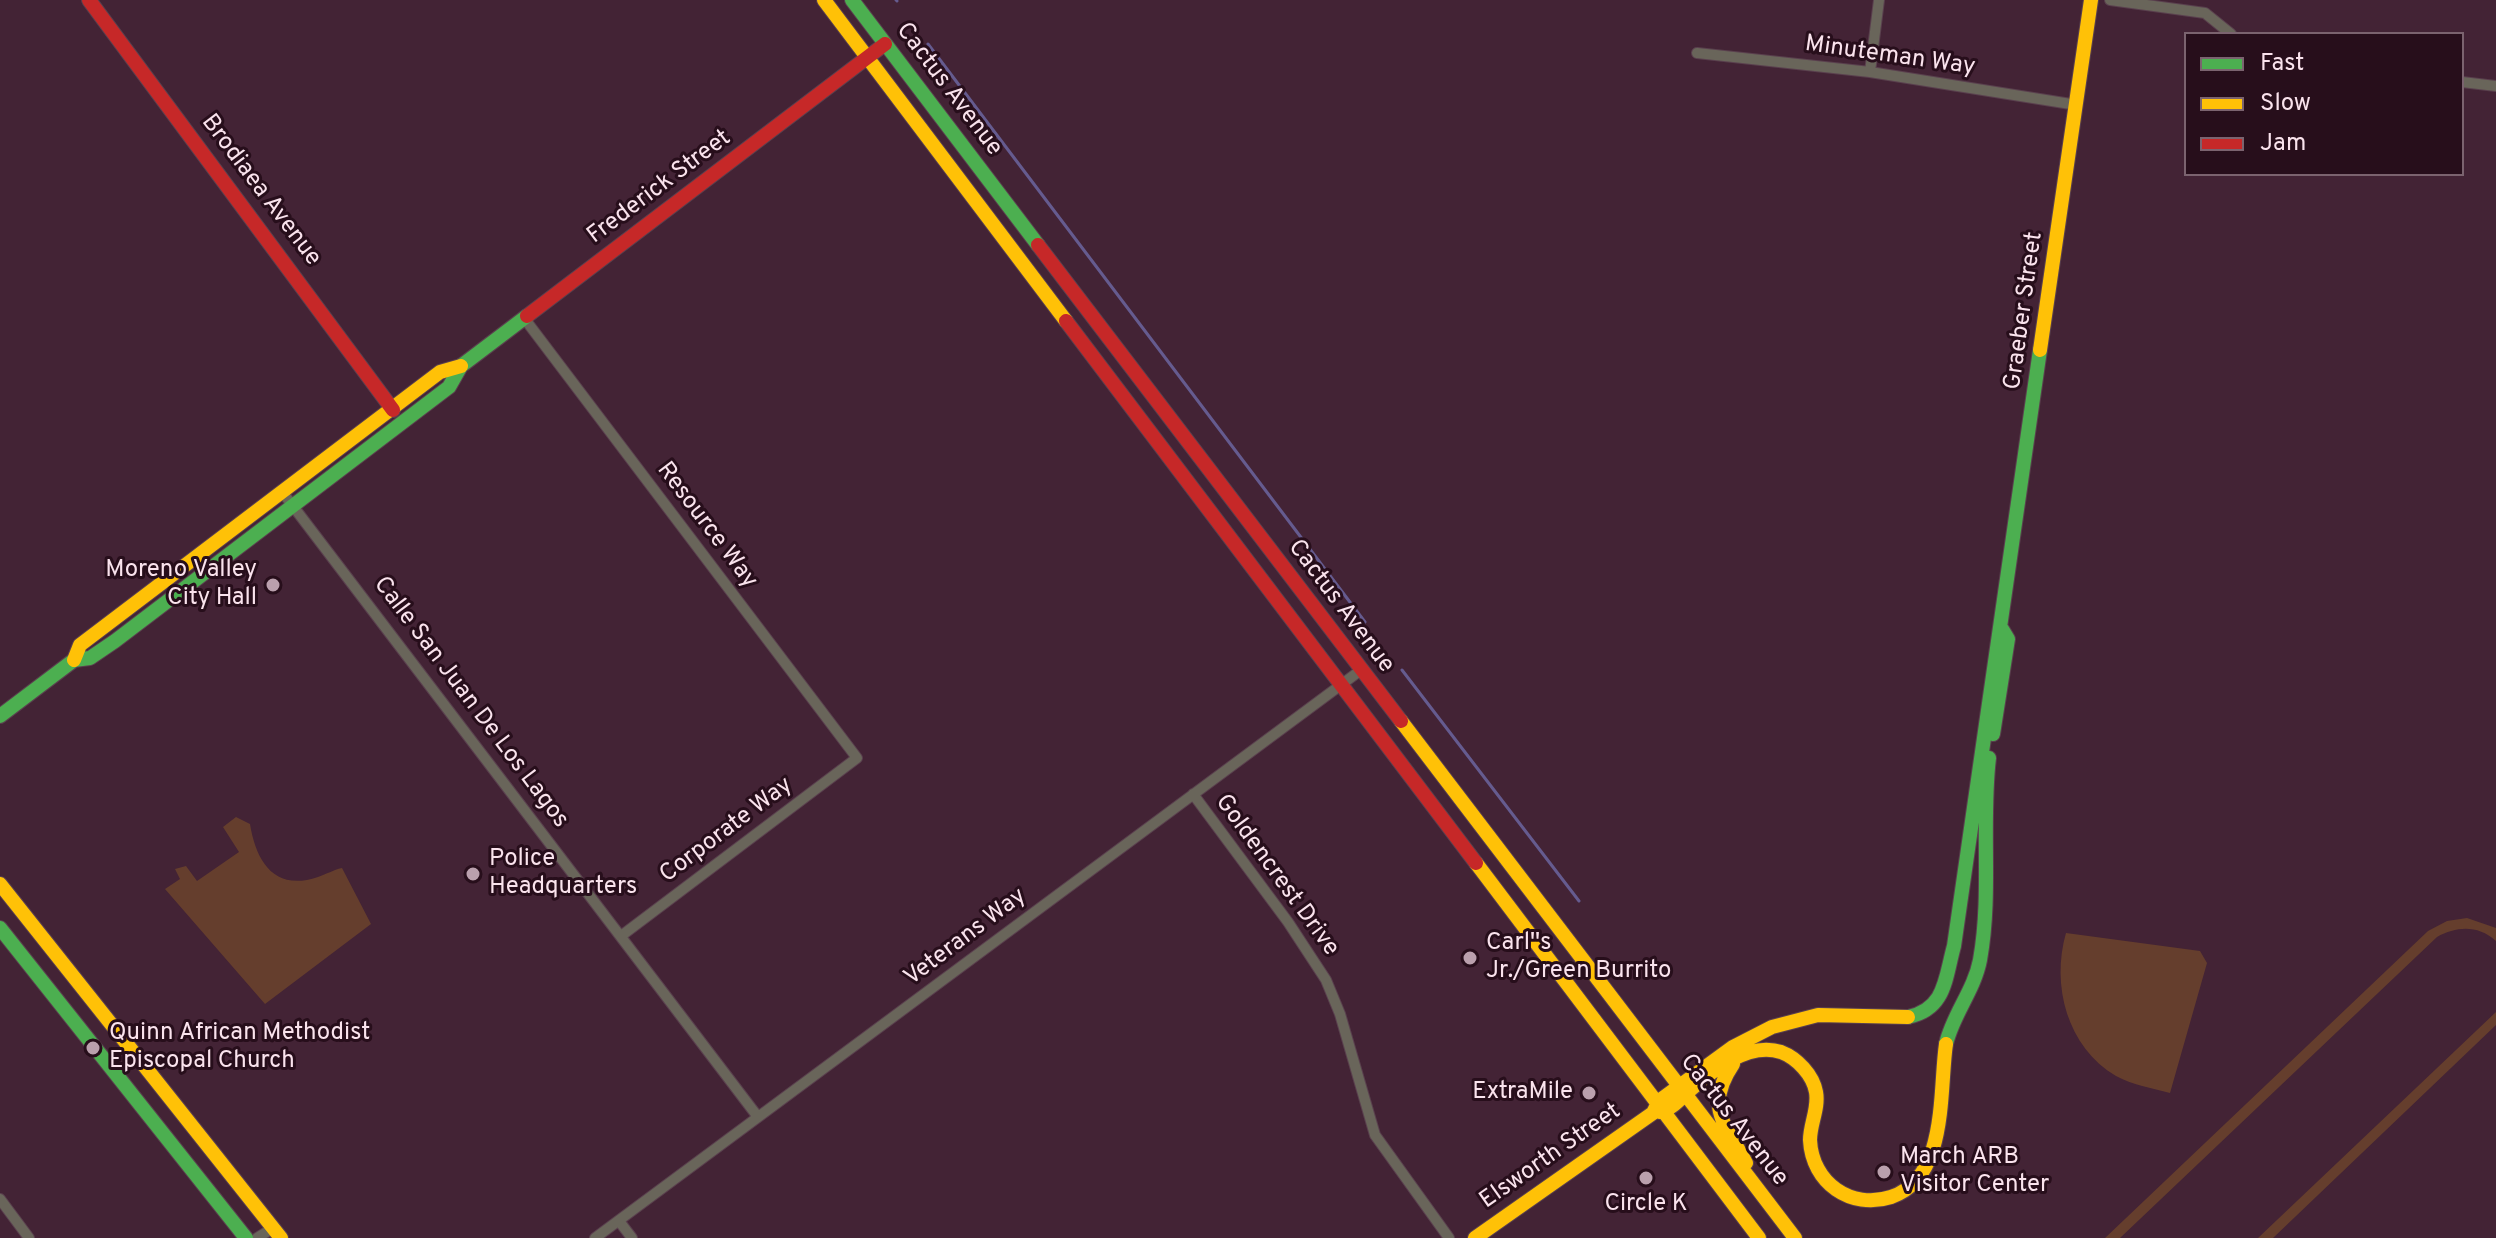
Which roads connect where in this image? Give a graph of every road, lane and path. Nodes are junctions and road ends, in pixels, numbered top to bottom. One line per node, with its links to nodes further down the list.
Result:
1 (89, 0): 17 (main road, Brodiaea Avenue)
2 (824, 0): 10 (main road, Cactus Avenue)
3 (852, 0): 8 (main road, Cactus Avenue)
4 (1879, 0): 11 (street)
5 (2091, 0): 14 (main road, Graeber Street)
6 (2110, 0): 7 (street)
7 (2229, 32)
8 (885, 44): 10 (main road, Frederick Street); 23 (main road, Cactus Avenue)
9 (1697, 53): 11 (street, Minuteman Way)
10 (867, 58): 15 (main road, Frederick Street); 24 (main road, Cactus Avenue)
11 (1870, 72): 14 (street, Minuteman Way)
12 (2464, 82): 13 (street)
13 (2496, 86)
14 (2077, 105): 20 (main road, Graeber Street)
15 (524, 318): 16 (main road, Frederick Street); 26 (street, Resource Way)
16 (461, 366): 17 (main road, Frederick Street); 18 (main road, Frederick Street)
17 (393, 410): 18 (main road, Frederick Street)
18 (287, 500): 19 (main road, Frederick Street); 21 (main road, Frederick Street); 30 (street, Calle San Juan De Los Lagos)
19 (190, 562): 21 (main road); 22 (main road, Frederick Street)
20 (2002, 629): 32 (main road, Graeber Street); 34 (main road, Graeber Street)
21 (115, 641): 22 (main road, Frederick Street)
22 (74, 660): 25 (main road, Frederick Street)
23 (1361, 670): 24 (street, Veterans Way); 34 (main road, Cactus Avenue)
24 (1340, 685): 27 (street, Veterans Way); 35 (main road, Cactus Avenue)
25 (0, 716)
26 (857, 758): 30 (street, Corporate Way)
27 (1193, 794): 36 (street, Veterans Way); 46 (street, Goldencrest Drive)
28 (0, 884): 40 (main road)
29 (0, 928): 42 (main road)
30 (621, 936): 36 (street, Calle San Juan De Los Lagos)
31 (1735, 1061): 32 (main road); 34 (main road); 37 (main road)
32 (1798, 1063): 33 (main road)
33 (1821, 1075)
34 (1682, 1091): 35 (main road, Elsworth Street); 37 (main road, Cactus Avenue)
35 (1659, 1108): 47 (main road, Elsworth Street); 48 (main road, Cactus Avenue)
36 (758, 1117): 39 (street, Veterans Way)
37 (1758, 1189): 49 (main road, Cactus Avenue)
38 (0, 1199): 41 (street)
39 (619, 1221): 44 (street, Veterans Way); 45 (street)
40 (277, 1233): 43 (street)
41 (29, 1238)
42 (246, 1238)
43 (257, 1238)
44 (595, 1238)
45 (632, 1238)
46 (1449, 1238)
47 (1475, 1238)
48 (1759, 1238)
49 (1795, 1238)

